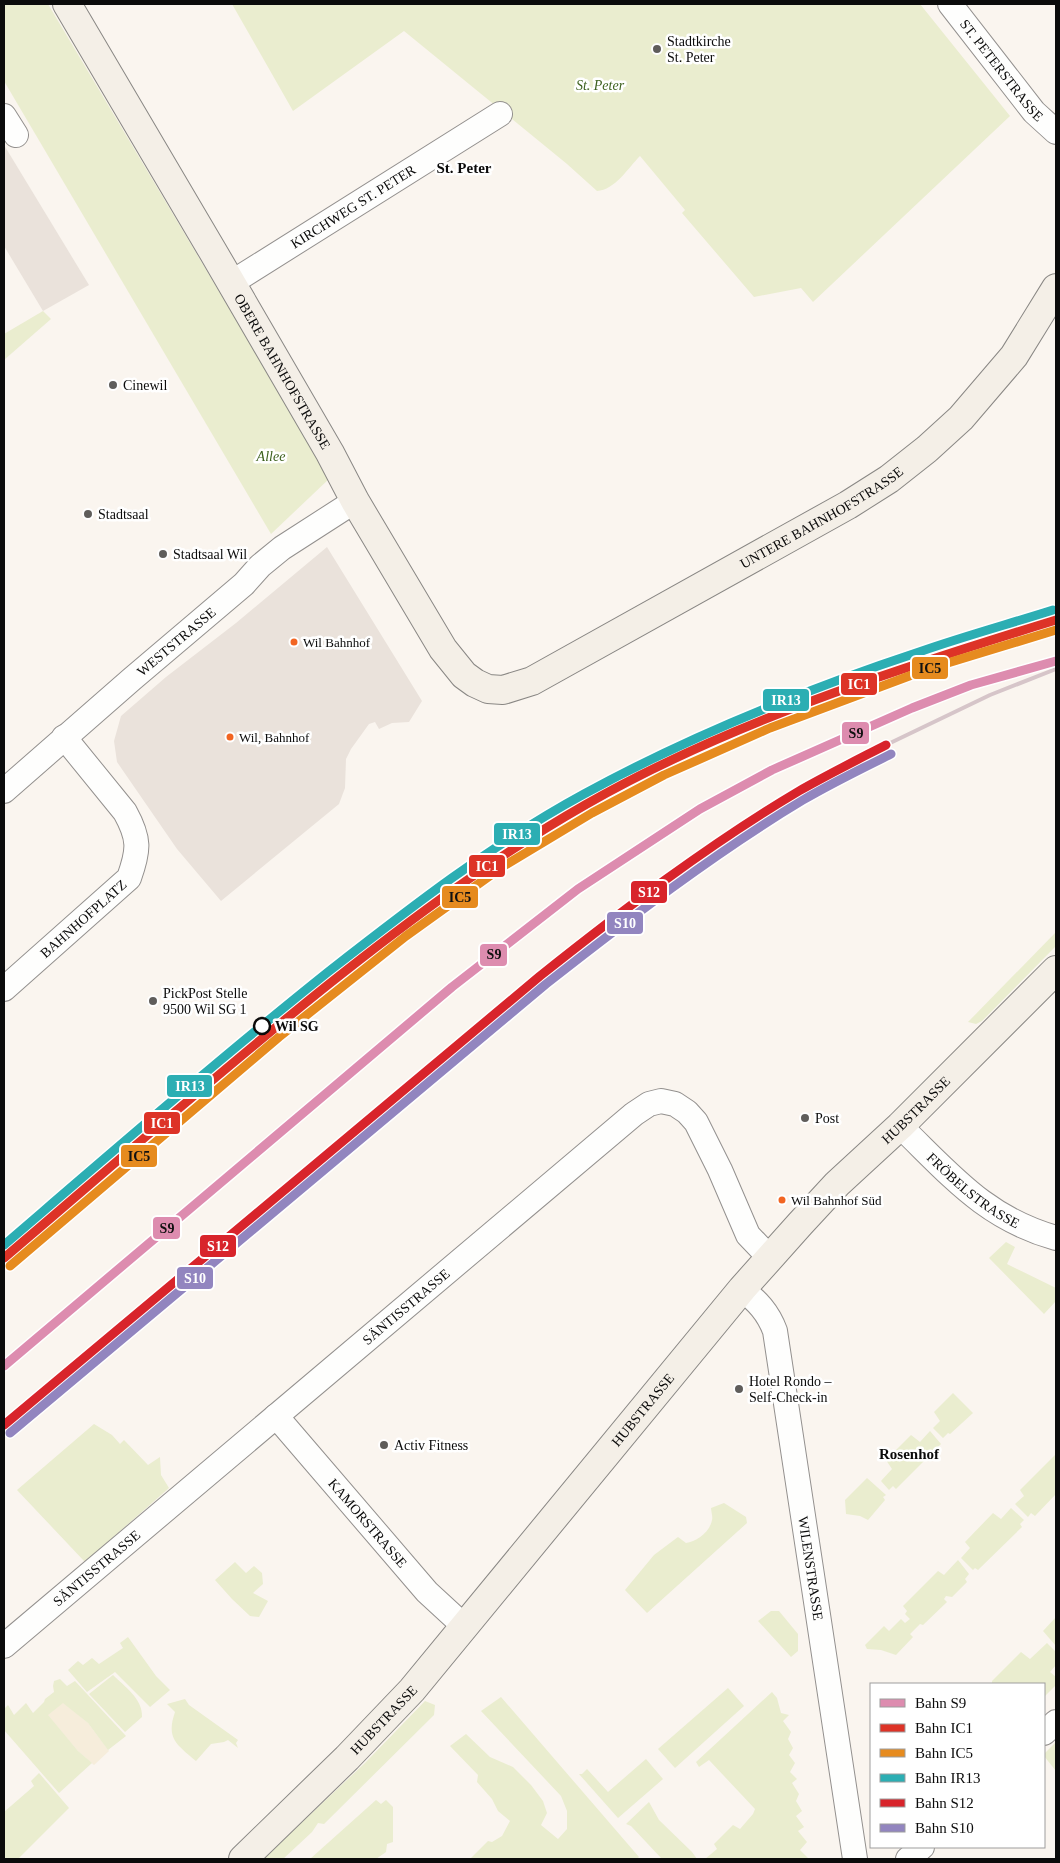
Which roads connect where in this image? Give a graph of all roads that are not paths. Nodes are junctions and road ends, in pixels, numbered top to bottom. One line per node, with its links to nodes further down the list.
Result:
1 (67, 4): 5 (street, OBERE BAHNHOFSTRASSE)
2 (950, 4): 4 (street, ST. PETERSTRASSE)
3 (500, 114): 5 (street, KIRCHWEG ST. PETER)
4 (1056, 132)
5 (231, 283): 7 (street, OBERE BAHNHOFSTRASSE)
6 (1056, 288): 8 (street, UNTERE BAHNHOFSTRASSE)
7 (355, 501): 8 (street, OBERE BAHNHOFSTRASSE); 9 (street, WESTSTRASSE)
8 (532, 680)
9 (64, 738): 10 (street, WESTSTRASSE); 12 (street, BAHNHOFPLATZ)
10 (4, 791)
11 (1056, 970): 13 (street, HUBSTRASSE)
12 (4, 989)
13 (900, 1126): 14 (street, FRÖBELSTRASSE); 15 (street, HUBSTRASSE)
14 (1056, 1238)
15 (769, 1257): 16 (street, HUBSTRASSE); 17 (street, SÄNTISSTRASSE)
16 (742, 1289): 18 (street, HUBSTRASSE); 24 (street, WILENSTRASSE)
17 (276, 1416): 18 (street, KAMORSTRASSE); 19 (street, SÄNTISSTRASSE)
18 (465, 1627): 23 (street, HUBSTRASSE)
19 (4, 1646)
20 (1056, 1722): 21 (street)
21 (1045, 1732)
22 (921, 1848): 25 (street)
23 (243, 1859)
24 (855, 1859)
25 (908, 1859)

